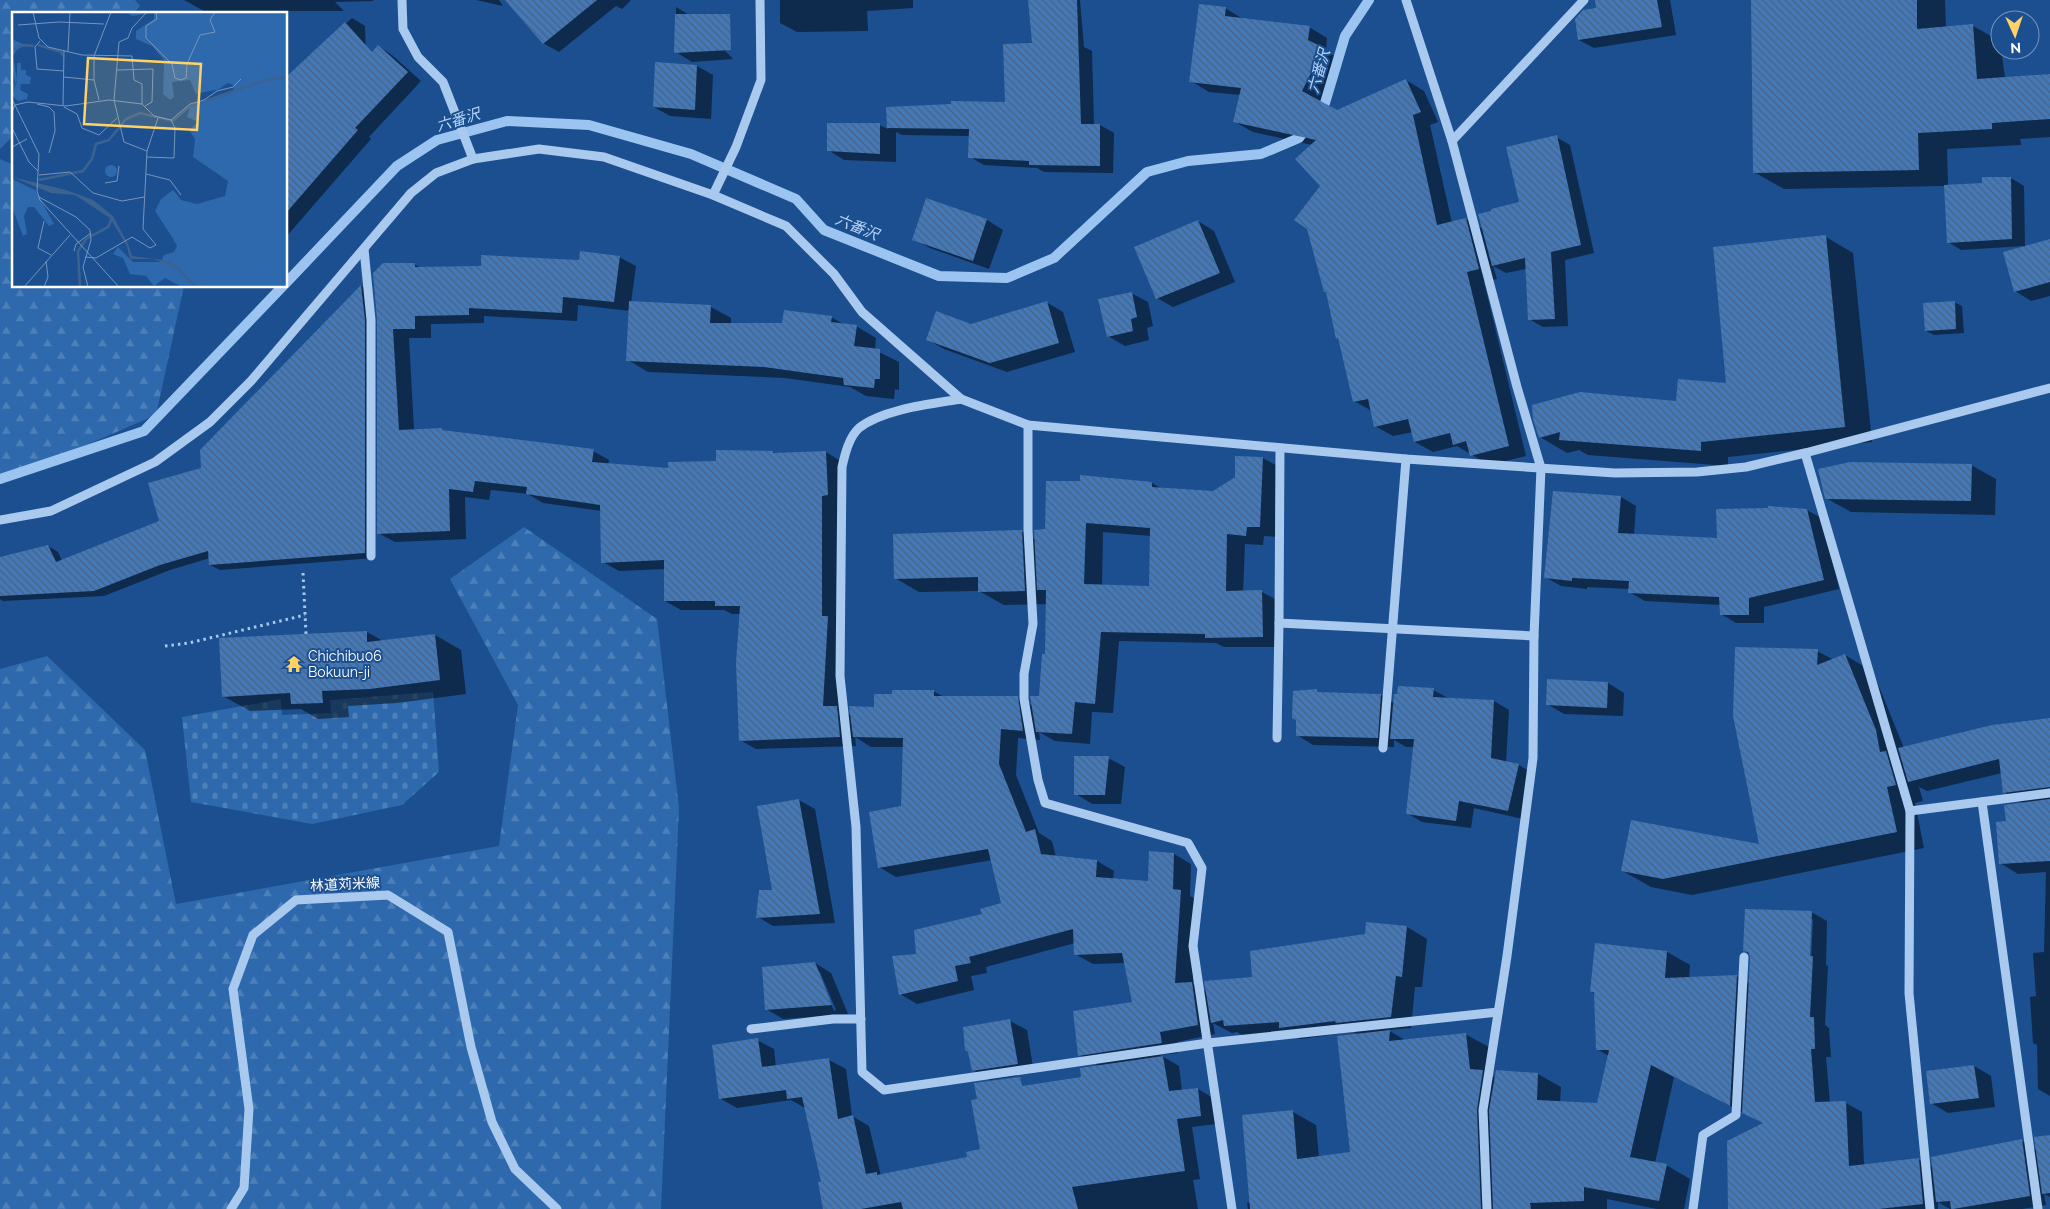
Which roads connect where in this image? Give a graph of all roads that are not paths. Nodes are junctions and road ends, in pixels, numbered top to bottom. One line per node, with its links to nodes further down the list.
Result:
1 (402, 0): 6 (street)
2 (760, 0): 7 (street)
3 (1406, 0): 5 (street)
4 (1584, 0): 5 (street)
5 (1452, 141): 15 (street)
6 (474, 159): 7 (street); 8 (street)
7 (713, 195): 10 (street)
8 (364, 249): 16 (street); 17 (street)
9 (2050, 388): 13 (street)
10 (961, 399): 11 (street); 28 (street)
11 (1028, 425): 12 (street); 30 (street)
12 (1280, 448): 14 (street); 18 (street)
13 (1805, 453): 15 (street); 25 (street)
14 (1406, 460): 15 (street); 19 (street)
15 (1541, 468): 20 (street)
16 (0, 520)
17 (372, 556)
18 (1278, 623): 19 (street); 21 (street)
19 (1393, 629): 20 (street); 22 (street)
20 (1534, 636): 27 (street)
21 (1277, 738)
22 (1383, 748)
23 (2050, 793): 24 (street)
24 (1982, 802): 25 (street); 37 (street)
25 (1910, 811): 36 (street)
26 (1744, 957): 35 (street)
27 (1498, 1012): 30 (street); 34 (street)
28 (861, 1019): 29 (street); 30 (street)
29 (751, 1029)
30 (1208, 1043): 33 (street)
31 (231, 1209): 32 (street, 林道苅米線)
32 (557, 1209)
33 (1232, 1209)
34 (1488, 1209)
35 (1693, 1209)
36 (1930, 1209)
37 (2038, 1209)

